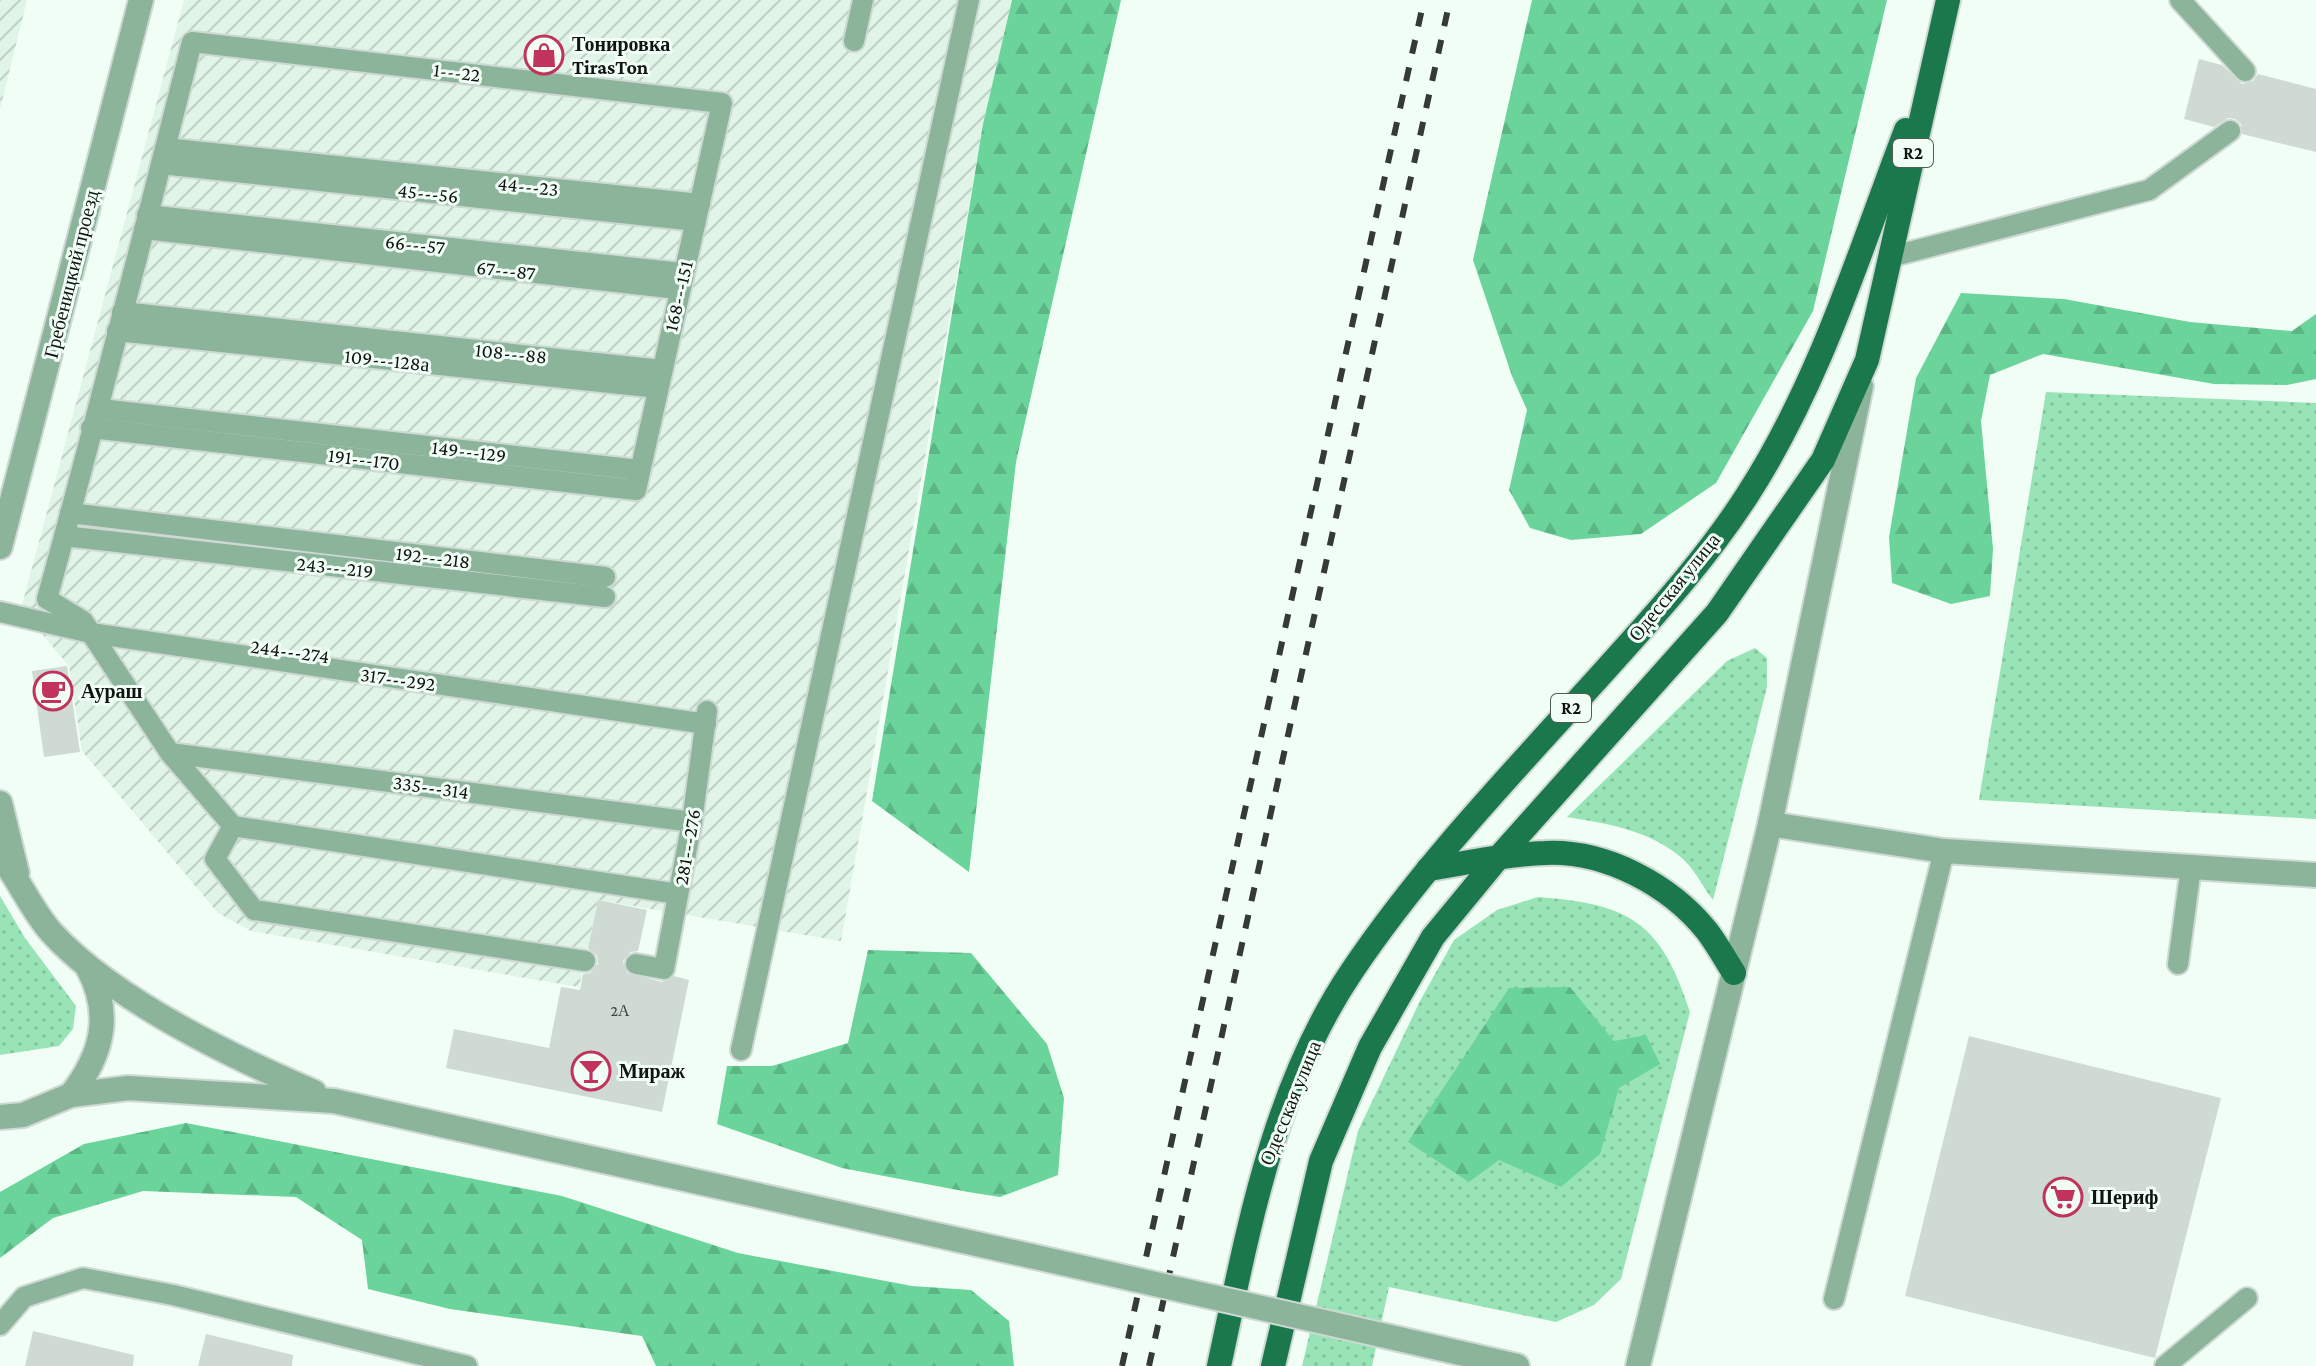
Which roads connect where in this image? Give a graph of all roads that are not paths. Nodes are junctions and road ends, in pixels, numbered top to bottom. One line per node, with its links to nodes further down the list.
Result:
1 (141, 0): 24 (street, Гребеницкий проезд)
2 (863, 0): 6 (lane)
3 (969, 0): 47 (lane)
4 (1948, 0): 7 (main road, R2)
5 (2180, 0): 8 (lane)
6 (854, 41)
7 (1936, 49): 14 (main road, R2); 38 (main road, Одесская улица / R2)
8 (2245, 71)
9 (722, 103): 11 (lane, 1---22); 12 (lane, 168---151)
10 (2230, 131): 14 (lane)
11 (163, 156): 12 (lane, 45---56); 13 (lane)
12 (698, 213): 15 (lane, 168---151)
13 (146, 222): 15 (lane, 67---87); 16 (lane)
14 (1890, 257): 17 (main road, R2)
15 (680, 281): 18 (lane, 168---151)
16 (119, 322): 18 (lane, 109---128а); 20 (lane)
17 (1867, 360): 32 (street); 36 (main road, R2)
18 (660, 379): 21 (lane, 168---151)
19 (109, 410): 21 (lane, 149---129)
20 (91, 428): 21 (lane, 191---170); 22 (lane)
21 (638, 480)
22 (70, 513): 23 (lane); 25 (lane, 192---218)
23 (64, 536): 25 (lane, 243---219); 27 (lane)
24 (0, 547)
25 (605, 587)
26 (0, 612): 27 (lane, 244---274)
27 (87, 627): 28 (lane, 244---274); 29 (lane)
28 (700, 715): 31 (lane, 281---276)
29 (170, 753): 31 (lane, 335---314); 33 (lane)
30 (0, 803): 40 (street)
31 (692, 822): 41 (lane, 281---276)
32 (1770, 824): 34 (street); 46 (street)
33 (233, 826): 41 (lane); 42 (lane)
34 (1944, 851): 37 (street); 52 (lane)
35 (0, 855): 40 (street)
36 (1498, 858): 38 (main road); 46 (main road); 57 (main road, R2)
37 (2191, 867): 39 (street); 44 (lane)
38 (1428, 869): 56 (main road, Одесская улица / R2)
39 (2316, 875)
40 (20, 883): 45 (street)
41 (678, 894): 43 (lane, 281---276)
42 (585, 961)
43 (636, 964)
44 (2178, 964)
45 (88, 968): 48 (street); 49 (street)
46 (1734, 973): 59 (street)
47 (741, 1050)
48 (71, 1095): 49 (street); 50 (street)
49 (334, 1101): 58 (street, bridge)
50 (0, 1117)
51 (2247, 1298): 60 (lane)
52 (1834, 1299)
53 (0, 1325): 54 (lane)
54 (416, 1360): 55 (lane)
55 (467, 1366)
56 (1219, 1366)
57 (1273, 1366)
58 (1517, 1366)
59 (1638, 1366)
60 (2165, 1366)

